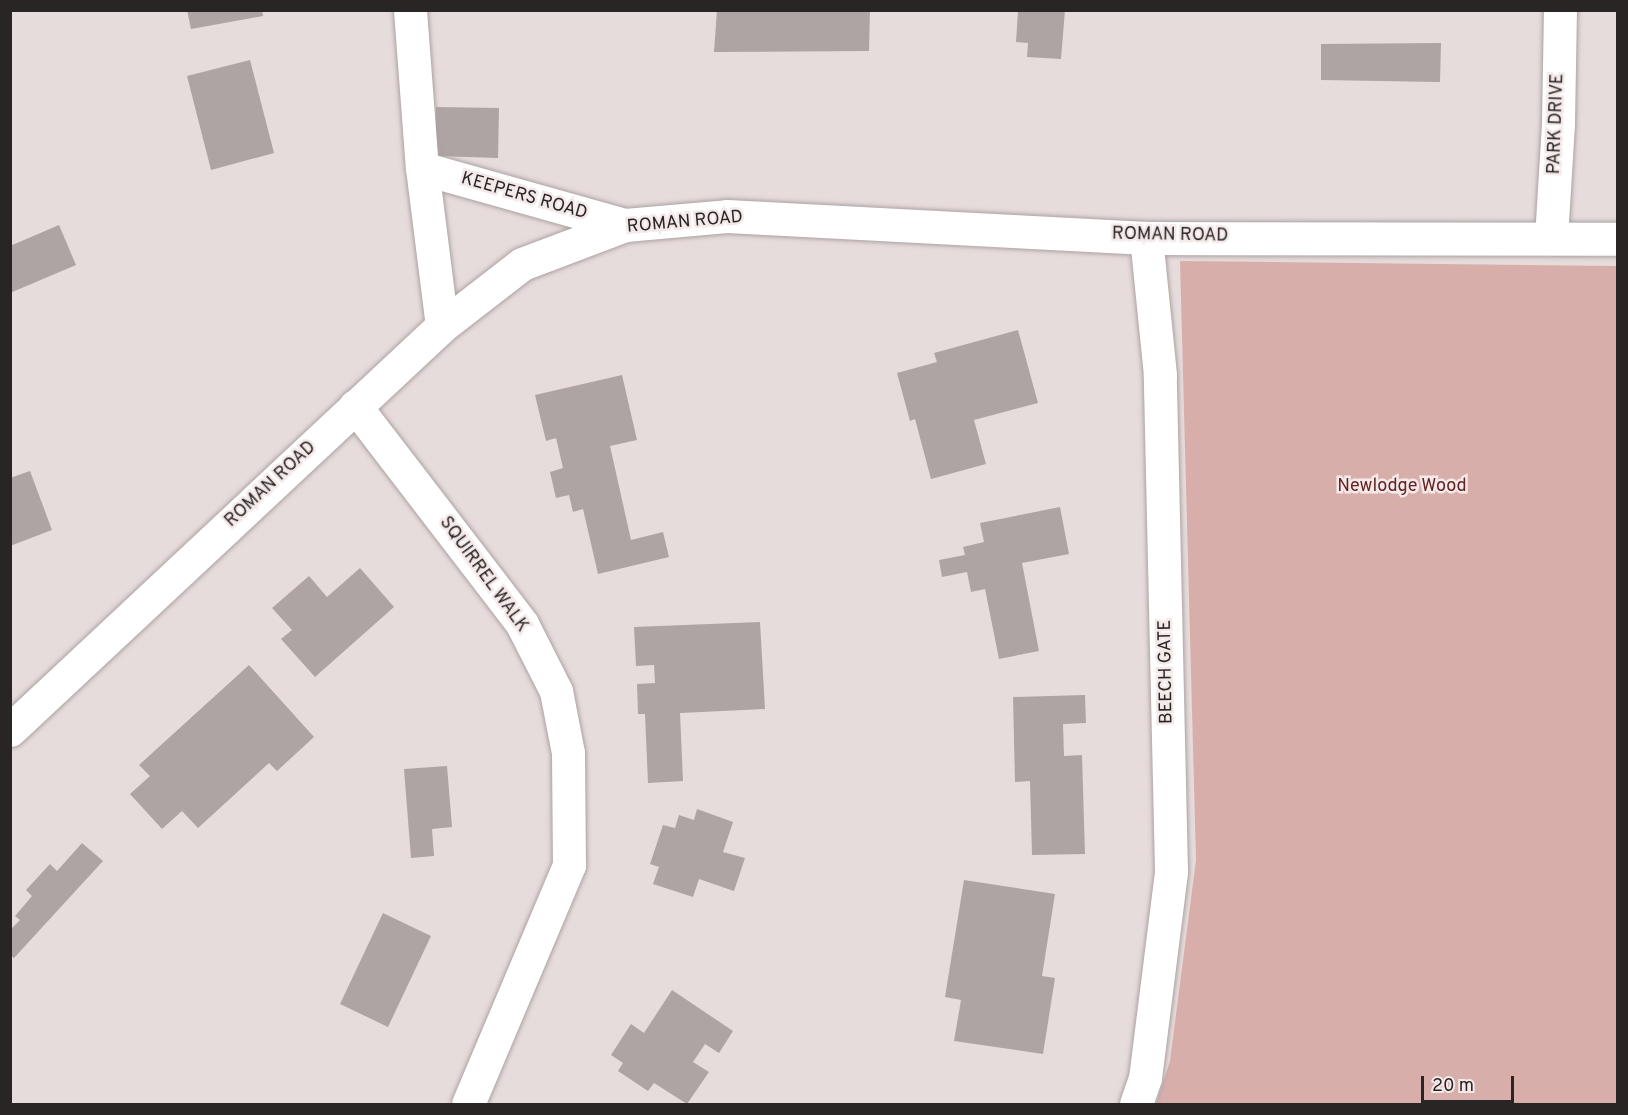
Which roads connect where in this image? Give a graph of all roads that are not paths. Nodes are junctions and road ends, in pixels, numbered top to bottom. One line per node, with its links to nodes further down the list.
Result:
1 (410, 10): 3 (street)
2 (1560, 10): 6 (street, PARK DRIVE)
3 (422, 168): 4 (street, KEEPERS ROAD); 8 (street)
4 (626, 225): 5 (street, ROMAN ROAD); 8 (street, ROMAN ROAD)
5 (1146, 238): 6 (street, ROMAN ROAD); 12 (street, BEECH GATE)
6 (1551, 238): 7 (street, ROMAN ROAD)
7 (1617, 239)
8 (442, 326): 9 (street, ROMAN ROAD)
9 (355, 406): 10 (street, ROMAN ROAD); 11 (street, SQUIRREL WALK)
10 (10, 730)
11 (468, 1104)
12 (1136, 1104)

